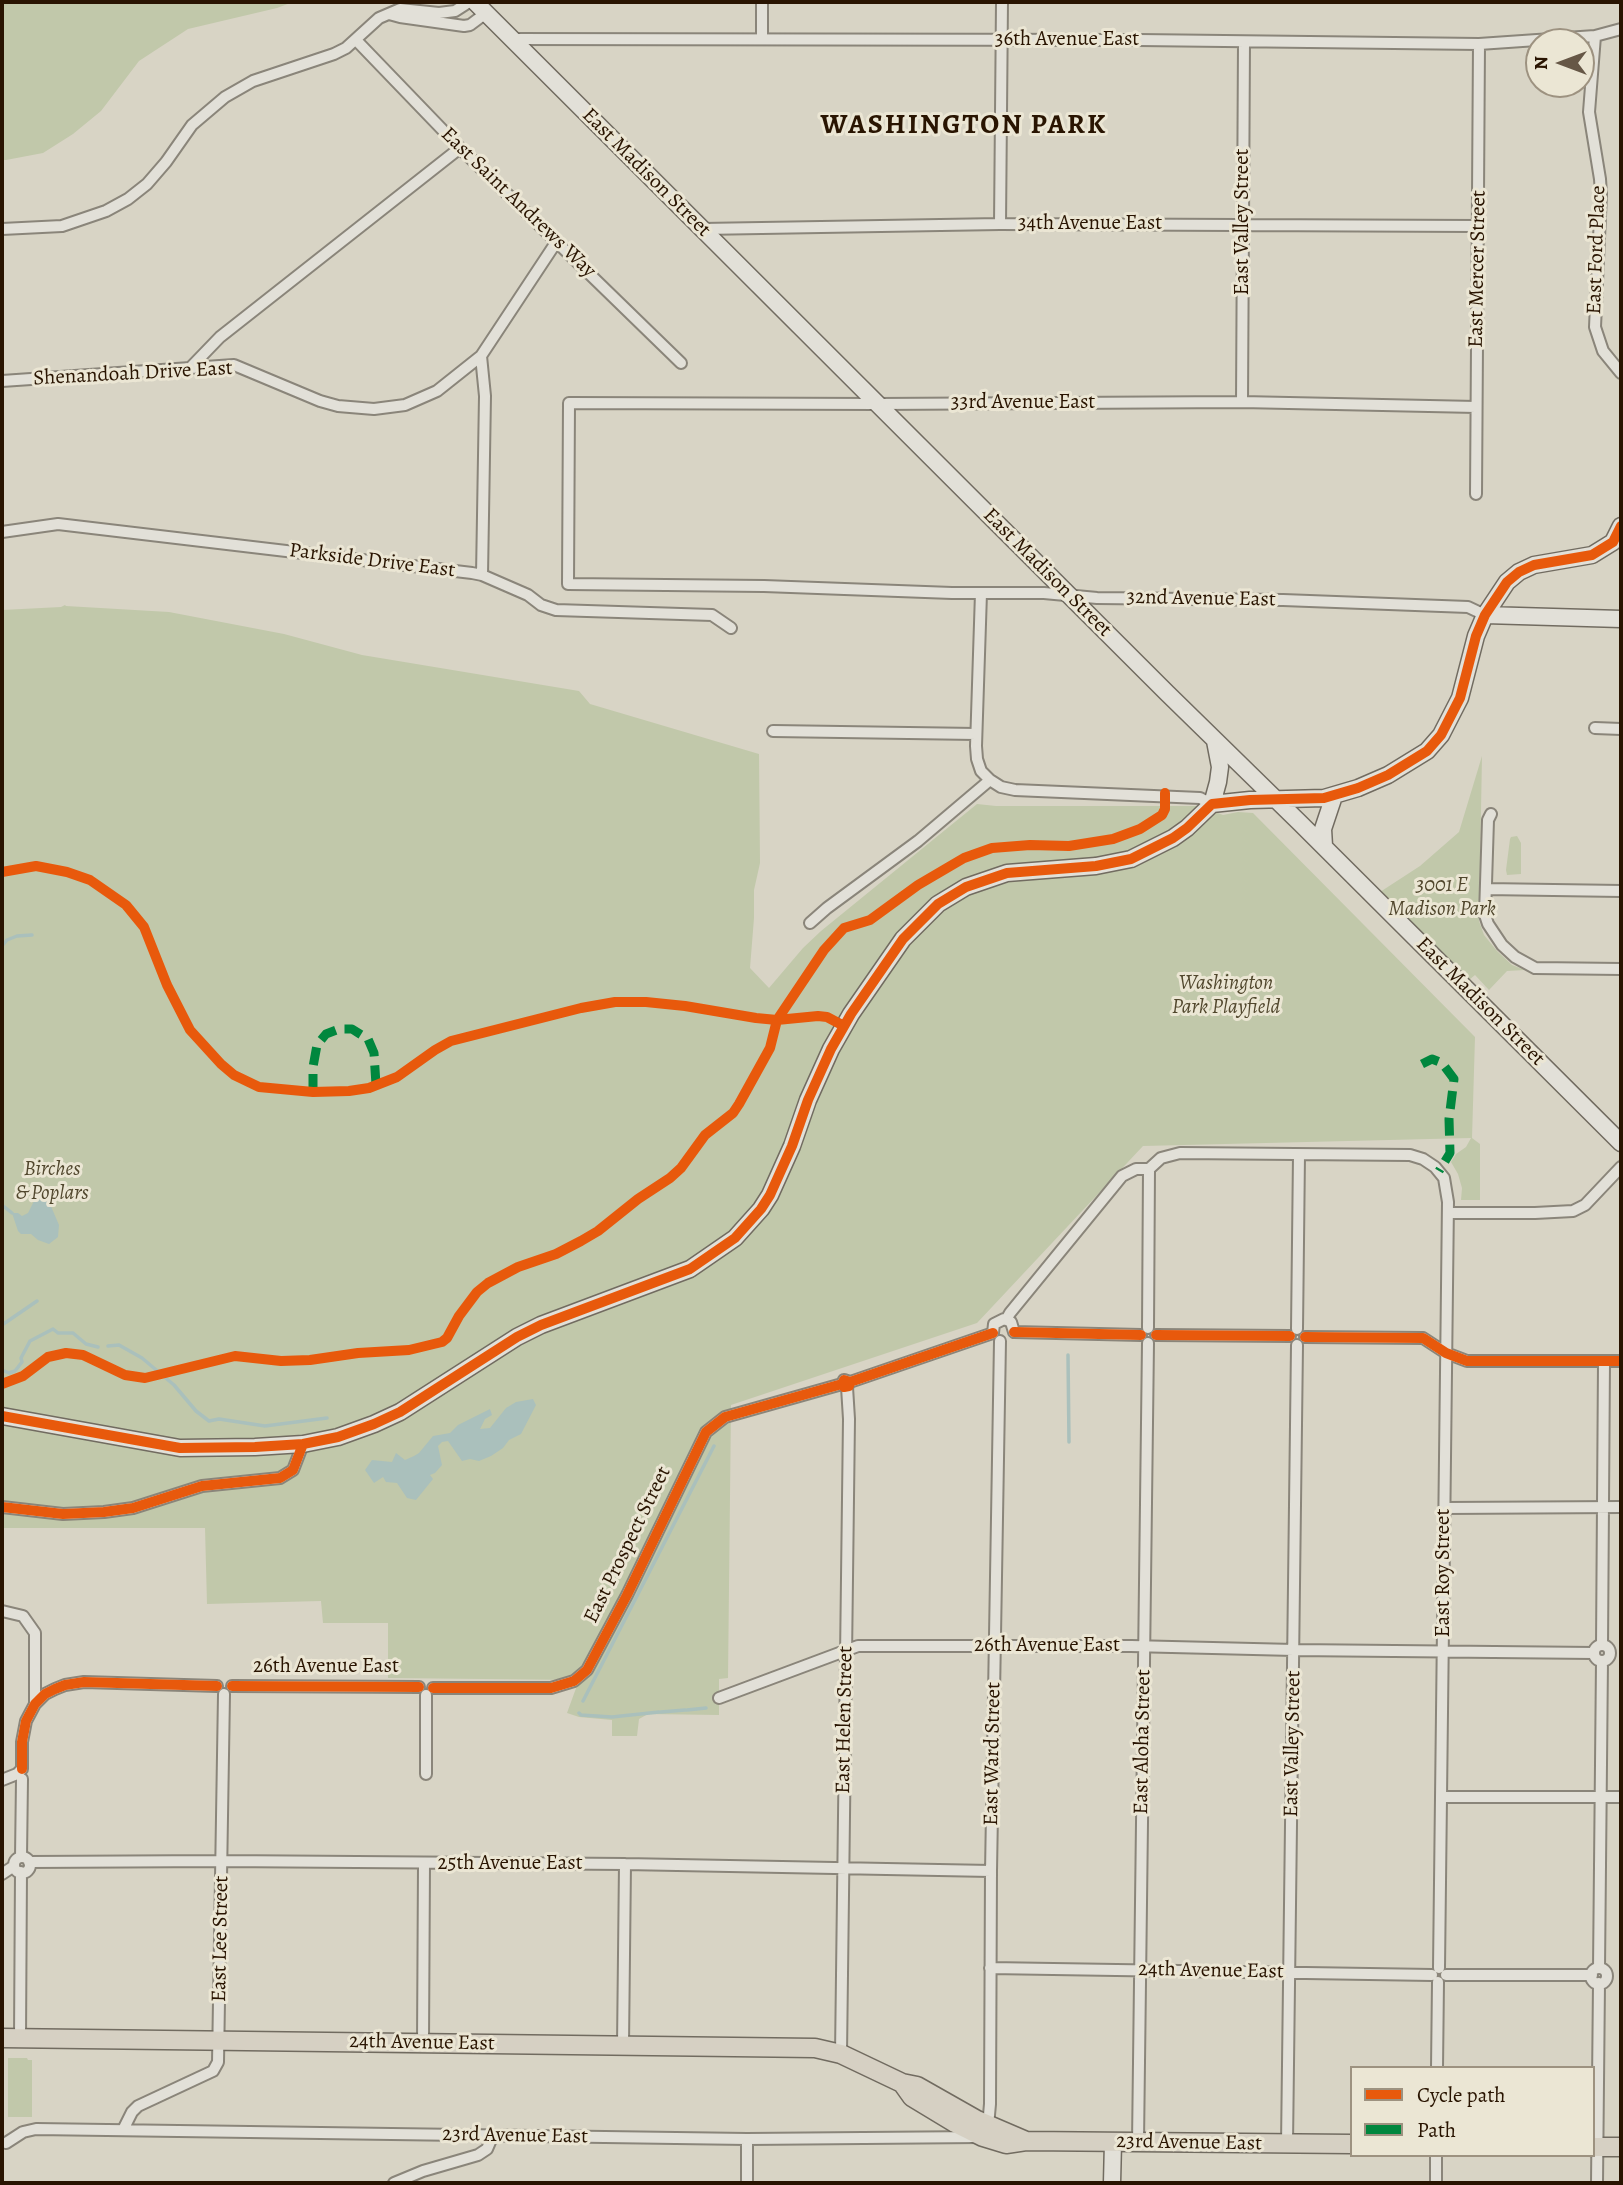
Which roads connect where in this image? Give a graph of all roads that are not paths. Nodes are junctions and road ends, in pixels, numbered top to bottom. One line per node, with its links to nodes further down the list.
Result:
1 (469, 2): 5 (street)
2 (762, 2): 8 (street)
3 (1002, 2): 11 (street)
4 (480, 7): 5 (street); 9 (main road, East Madison Street)
5 (389, 14): 10 (street)
6 (1621, 29): 7 (street, 36th Avenue East)
7 (1595, 36)
8 (762, 38): 9 (street, 36th Avenue East); 11 (street, 36th Avenue East)
9 (511, 39): 21 (main road, East Madison Street)
10 (356, 40): 16 (street, East Saint Andrews Way); 20 (street)
11 (1001, 40): 13 (street, 36th Avenue East); 17 (street)
12 (1525, 41): 14 (street, 36th Avenue East)
13 (1244, 42): 14 (street, 36th Avenue East); 18 (street, East Valley Street)
14 (1479, 44): 19 (street, East Mercer Street)
15 (1590, 98): 26 (street, East Ford Place)
16 (460, 148): 22 (street, East Saint Andrews Way); 25 (street)
17 (1000, 224): 18 (street, 34th Avenue East); 21 (street, 34th Avenue East)
18 (1243, 224): 19 (street, 34th Avenue East); 28 (street, East Valley Street)
19 (1477, 226): 30 (street, East Mercer Street)
20 (2, 229)
21 (702, 229): 29 (main road, East Madison Street)
22 (557, 242): 23 (street, Shenandoah Drive East); 24 (street, East Saint Andrews Way)
23 (481, 356): 25 (street, Shenandoah Drive East); 34 (street)
24 (681, 363)
25 (192, 366): 27 (street, Shenandoah Drive East)
26 (1621, 373)
27 (2, 381)
28 (1242, 402): 29 (street, 33rd Avenue East); 30 (street, 33rd Avenue East)
29 (877, 404): 35 (street, 33rd Avenue East); 37 (main road, East Madison Street)
30 (1476, 407): 31 (street, East Mercer Street)
31 (1476, 494)
32 (1621, 527): 38 (main road)
33 (2, 532): 34 (street, Parkside Drive East)
34 (482, 575): 40 (street, Parkside Drive East)
35 (568, 584): 36 (street, 32nd Avenue East)
36 (981, 593): 37 (street, 32nd Avenue East); 44 (street)
37 (1069, 596): 38 (street, 32nd Avenue East); 45 (main road, East Madison Street)
38 (1485, 615): 39 (main road, 32nd Avenue East); 47 (main road)
39 (1621, 619)
40 (731, 628)
41 (1595, 728): 42 (street)
42 (1621, 729)
43 (773, 731): 44 (street)
44 (976, 734): 46 (street)
45 (1215, 741): 48 (main road, East Madison Street); 49 (main road)
46 (990, 780): 49 (street); 54 (street)
47 (1334, 796): 48 (main road); 51 (main road)
48 (1275, 800): 49 (main road); 51 (main road, East Madison Street)
49 (1212, 804): 71 (main road)
50 (1491, 814): 52 (street)
51 (1324, 846): 56 (main road, East Madison Street)
52 (1486, 889): 53 (street); 55 (street)
53 (1621, 891)
54 (810, 923)
55 (1621, 969)
56 (1621, 1143)
57 (1299, 1155): 59 (street); 60 (street, East Roy Street); 65 (street, East Valley Street)
58 (1621, 1167): 60 (street)
59 (1149, 1168): 61 (street); 63 (street, East Aloha Street)
60 (1448, 1213): 66 (street, East Roy Street)
61 (1006, 1320): 62 (street); 64 (street)
62 (1014, 1332): 63 (street); 64 (street)
63 (1148, 1335): 65 (street); 77 (street, East Aloha Street)
64 (996, 1337): 69 (street); 78 (street, East Ward Street)
65 (1297, 1337): 66 (street); 79 (street, East Valley Street)
66 (1446, 1353): 68 (street); 75 (street, East Roy Street)
67 (1621, 1361): 68 (street)
68 (1604, 1362): 73 (street)
69 (846, 1385): 81 (street, East Helen Street); 83 (street, East Prospect Street)
70 (2, 1416): 71 (main road)
71 (303, 1444): 72 (street)
72 (2, 1507)
73 (1603, 1507): 74 (street); 75 (street); 82 (street)
74 (1621, 1507)
75 (1444, 1508): 80 (street, East Roy Street)
76 (2, 1611): 87 (street)
77 (1144, 1646): 78 (street, 26th Avenue East); 79 (street, 26th Avenue East); 102 (street, East Aloha Street)
78 (995, 1647): 81 (street, 26th Avenue East); 99 (street, East Ward Street)
79 (1294, 1650): 80 (street, 26th Avenue East); 103 (street, East Valley Street)
80 (1443, 1650): 82 (street, 26th Avenue East); 91 (street, East Roy Street)
81 (846, 1651): 86 (street, 26th Avenue East); 98 (street, East Helen Street)
82 (1606, 1653): 92 (street)
83 (574, 1681): 85 (street, 26th Avenue East)
84 (224, 1689): 85 (street, 26th Avenue East); 87 (street, 26th Avenue East); 94 (street, East Lee Street)
85 (426, 1690): 88 (street)
86 (719, 1698)
87 (36, 1704): 89 (street)
88 (426, 1773)
89 (20, 1774): 90 (street); 95 (street)
90 (2, 1780)
91 (1442, 1797): 92 (street); 104 (street, East Roy Street)
92 (1601, 1797): 93 (street); 105 (street)
93 (1621, 1797)
94 (222, 1861): 95 (street, 25th Avenue East); 96 (street, 25th Avenue East); 109 (street, East Lee Street)
95 (21, 1864): 100 (street); 108 (street)
96 (424, 1864): 97 (street, 25th Avenue East); 110 (street)
97 (625, 1864): 98 (street, 25th Avenue East); 111 (street)
98 (843, 1868): 99 (street, 25th Avenue East); 112 (street, East Helen Street)
99 (991, 1871): 101 (street, East Ward Street)
100 (2, 1874)
101 (990, 1968): 102 (street, 24th Avenue East); 115 (street, East Ward Street)
102 (1140, 1970): 103 (street, 24th Avenue East); 119 (street, East Aloha Street)
103 (1290, 1971): 104 (street, 24th Avenue East); 121 (street, East Valley Street)
104 (1439, 1975): 105 (street, 24th Avenue East); 113 (street, East Roy Street)
105 (1599, 1976): 106 (street, 24th Avenue East); 123 (street)
106 (1621, 1976)
107 (2, 2038): 108 (main road, 24th Avenue East)
108 (20, 2038): 109 (main road, 24th Avenue East)
109 (219, 2041): 110 (main road, 24th Avenue East); 114 (street, East Lee Street)
110 (424, 2043): 111 (main road, 24th Avenue East)
111 (623, 2045): 112 (main road, 24th Avenue East)
112 (841, 2054): 115 (main road, 24th Avenue East)
113 (1437, 2066)
114 (123, 2130): 116 (street, 23rd Avenue East); 120 (street, 23rd Avenue East)
115 (985, 2131): 117 (street, 23rd Avenue East); 118 (main road, 23rd Avenue East)
116 (493, 2135): 117 (street, 23rd Avenue East); 126 (street)
117 (747, 2139): 127 (street)
118 (1112, 2142): 119 (main road, 23rd Avenue East); 128 (main road)
119 (1138, 2142): 121 (main road, 23rd Avenue East)
120 (6, 2143)
121 (1287, 2144): 122 (main road, 23rd Avenue East)
122 (1350, 2144)
123 (1595, 2147): 124 (main road); 130 (street)
124 (1621, 2147)
125 (1436, 2157): 129 (street)
126 (394, 2183)
127 (747, 2183)
128 (1112, 2183)
129 (1436, 2183)
130 (1597, 2183)

